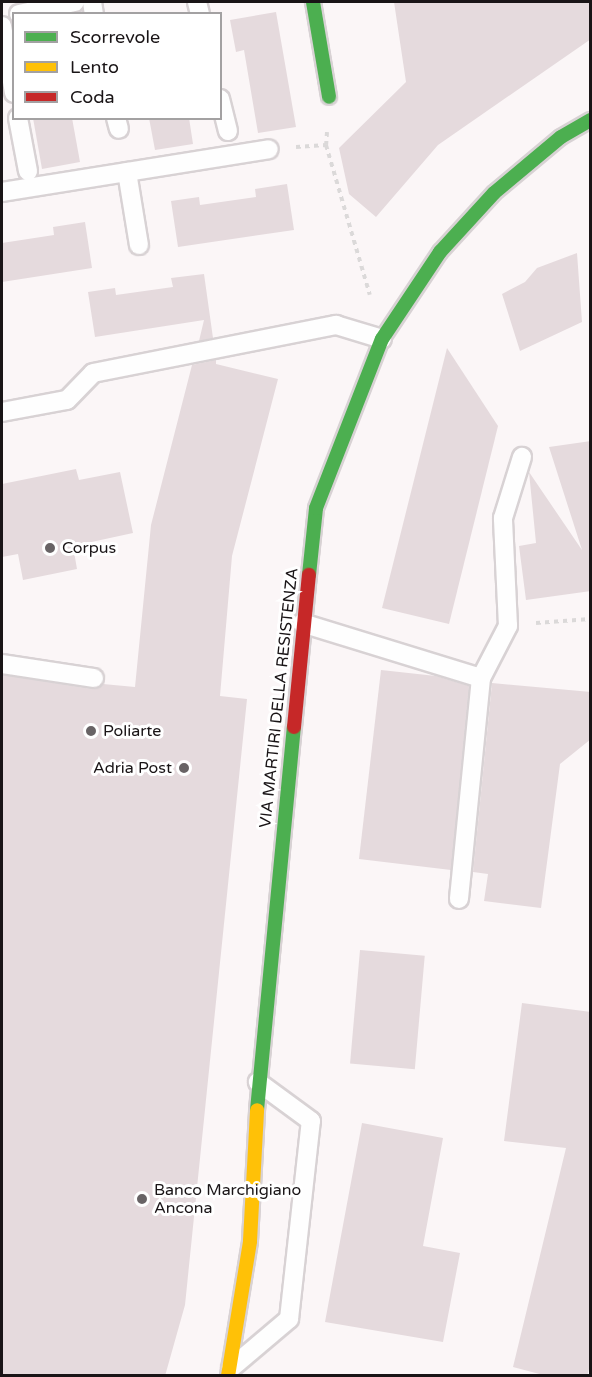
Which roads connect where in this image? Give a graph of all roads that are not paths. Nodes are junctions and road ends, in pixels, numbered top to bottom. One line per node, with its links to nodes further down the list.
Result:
1 (75, 2): 3 (lane)
2 (313, 2): 6 (main road)
3 (28, 12)
4 (2, 26): 5 (lane)
5 (12, 82)
6 (329, 97)
7 (222, 107): 10 (lane)
8 (18, 120): 12 (lane)
9 (591, 120): 16 (main road, VIA MARTIRI DELLA RESISTENZA)
10 (228, 131)
11 (269, 149): 13 (lane)
12 (28, 171)
13 (126, 171): 14 (lane); 15 (lane)
14 (2, 192)
15 (139, 245)
16 (382, 339): 17 (lane); 19 (main road, VIA MARTIRI DELLA RESISTENZA)
17 (2, 412)
18 (522, 457): 22 (lane)
19 (302, 623): 22 (lane); 24 (main road, VIA MARTIRI DELLA RESISTENZA)
20 (2, 664): 21 (lane)
21 (94, 678)
22 (480, 678): 23 (lane)
23 (459, 899)
24 (258, 1082): 25 (main road, VIA MARTIRI DELLA RESISTENZA); 25 (lane)
25 (229, 1372)

